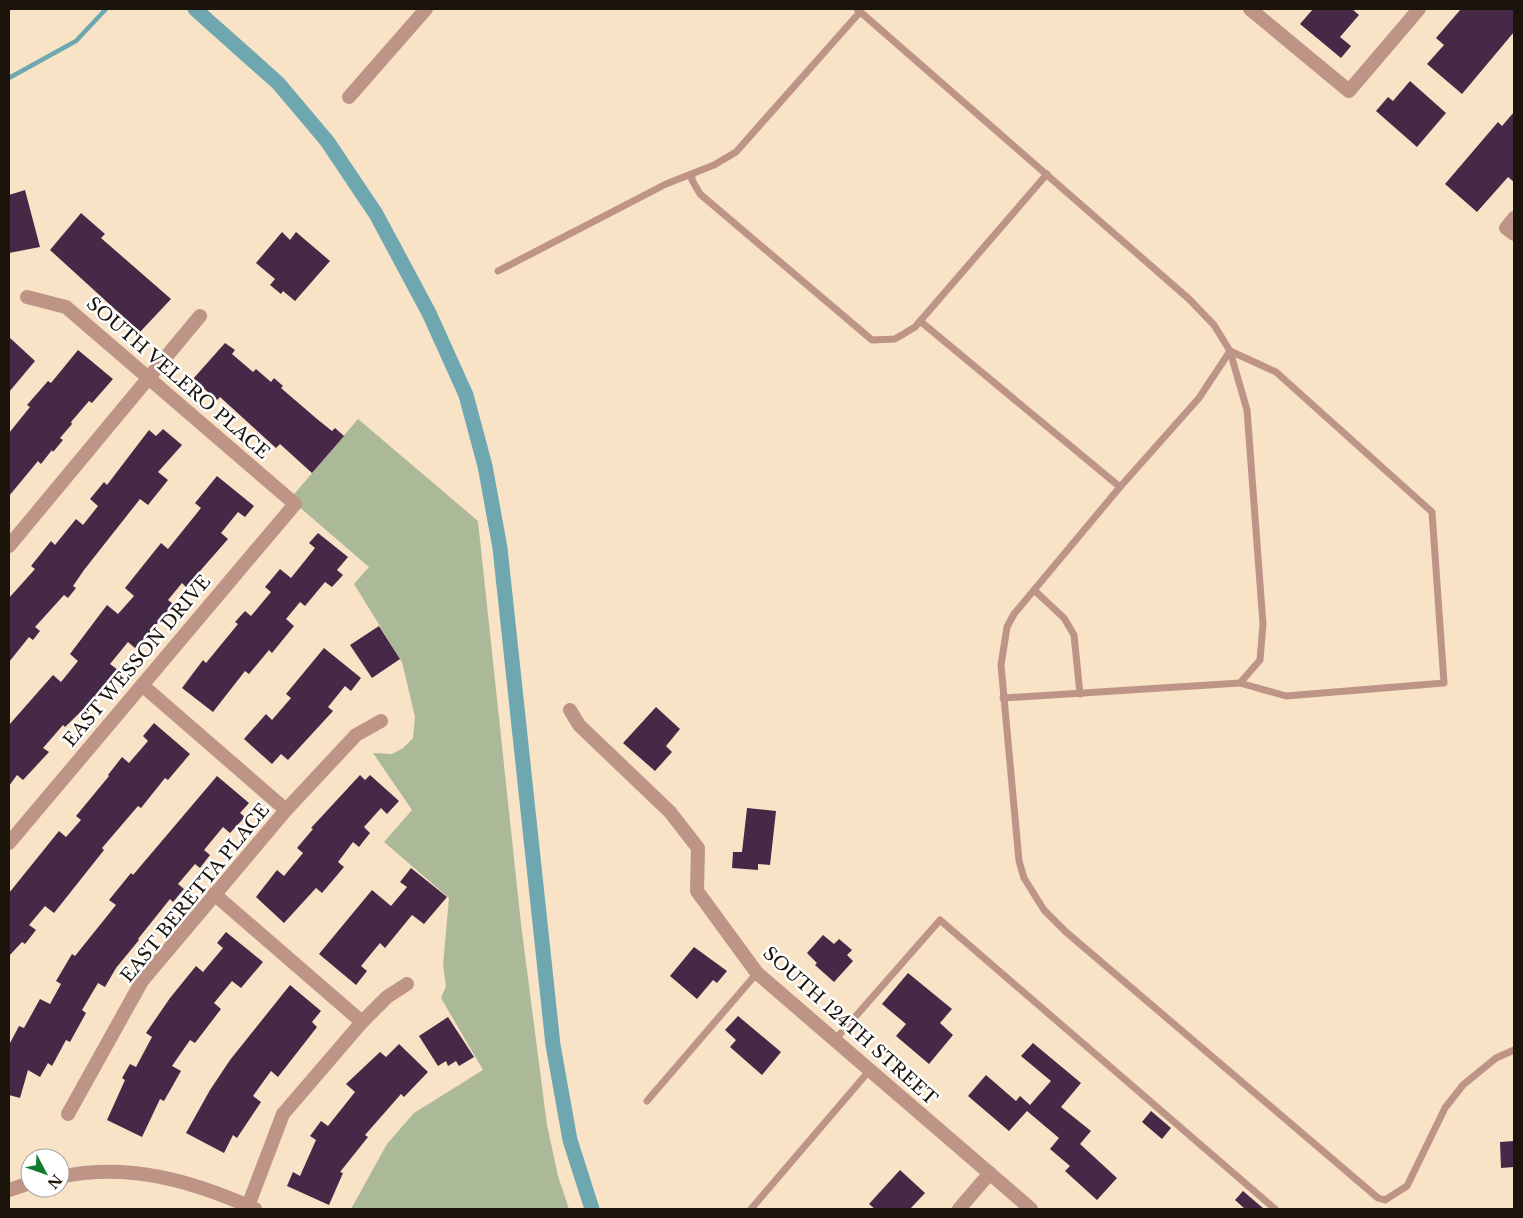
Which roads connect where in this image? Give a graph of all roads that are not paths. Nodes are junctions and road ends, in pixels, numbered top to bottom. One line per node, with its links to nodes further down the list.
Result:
1 (426, 9): 5 (street)
2 (1250, 9): 3 (street)
3 (1419, 9)
4 (859, 10): 6 (lane); 7 (lane)
5 (350, 98)
6 (692, 174): 8 (lane); 11 (lane)
7 (1047, 174): 11 (lane); 12 (lane)
8 (498, 272)
9 (27, 297): 13 (street, SOUTH VELERO PLACE)
10 (200, 316): 13 (street)
11 (920, 321): 14 (lane)
12 (1230, 351): 14 (lane); 18 (lane); 18 (lane)
13 (149, 377): 15 (street, SOUTH VELERO PLACE); 16 (street)
14 (1120, 487): 17 (lane)
15 (295, 504): 19 (street, EAST WESSON DRIVE)
16 (9, 546)
17 (1034, 590): 20 (lane); 21 (lane)
18 (1240, 683): 20 (lane)
19 (142, 685): 24 (street); 25 (street, EAST WESSON DRIVE)
20 (1080, 694): 21 (lane)
21 (1003, 698): 31 (lane)
22 (570, 710): 27 (street, SOUTH 124TH STREET)
23 (381, 721): 24 (street, EAST BERETTA PLACE)
24 (286, 810): 26 (street, EAST BERETTA PLACE)
25 (9, 843)
26 (214, 894): 29 (street); 34 (street, EAST BERETTA PLACE)
27 (757, 973): 30 (street, SOUTH 124TH STREET); 33 (lane)
28 (407, 984): 29 (street)
29 (362, 1022): 37 (street)
30 (834, 1041): 32 (street, SOUTH 124TH STREET); 41 (lane)
31 (1514, 1050)
32 (869, 1071): 35 (street, SOUTH 124TH STREET); 38 (lane)
33 (647, 1101)
34 (68, 1114)
35 (990, 1173): 39 (street); 40 (street, SOUTH 124TH STREET)
36 (70, 1174): 37 (street)
37 (252, 1208)
38 (751, 1209)
39 (959, 1209)
40 (1031, 1209)
41 (1275, 1209)

